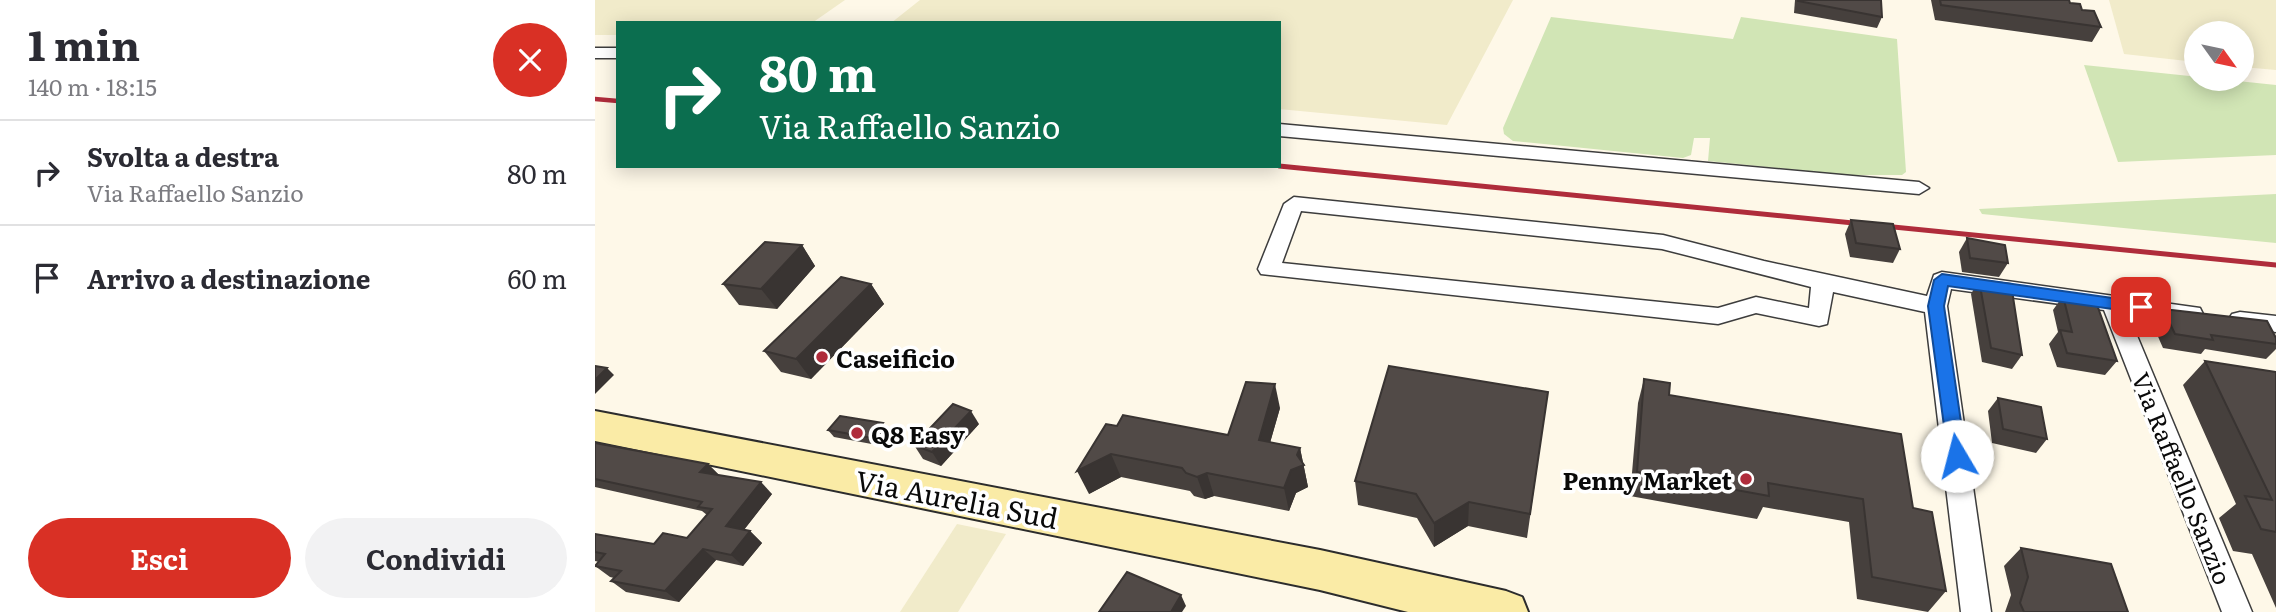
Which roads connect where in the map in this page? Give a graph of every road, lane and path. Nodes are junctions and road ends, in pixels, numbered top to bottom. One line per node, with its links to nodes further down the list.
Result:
1 (595, 52): 2 (street)
2 (616, 53)
3 (1281, 130): 4 (street)
4 (1919, 188)
5 (1823, 281): 5 (street); 7 (street)
6 (2113, 304): 7 (street); 8 (street); 14 (street, Via Raffaello Sanzio)
7 (1936, 306): 13 (street)
8 (2276, 324)
9 (595, 426): 10 (main road, Via Aurelia Sud)
10 (1320, 570): 11 (main road, Via Aurelia Sud); 12 (main road, Via Aurelia Sud)
11 (1421, 612)
12 (1506, 612)
13 (1976, 612)
14 (2237, 612)

